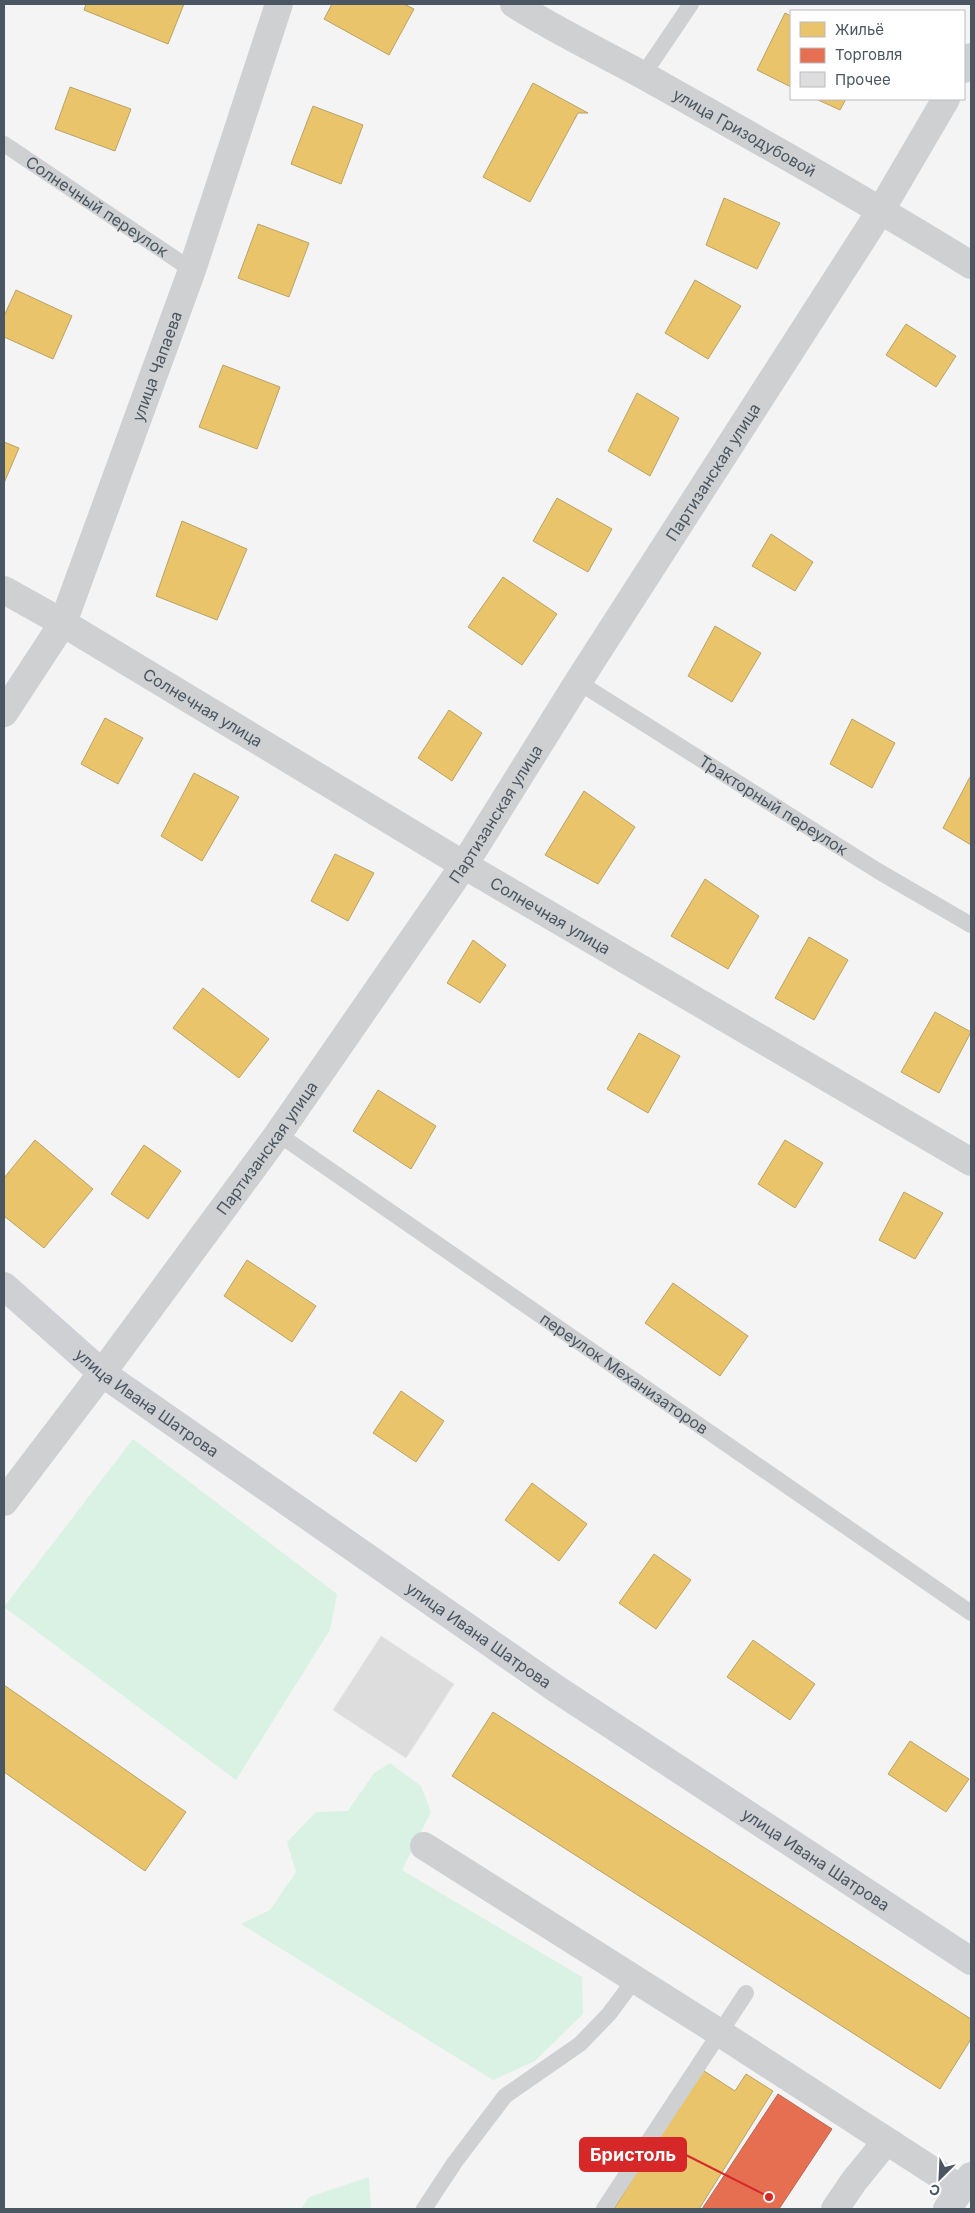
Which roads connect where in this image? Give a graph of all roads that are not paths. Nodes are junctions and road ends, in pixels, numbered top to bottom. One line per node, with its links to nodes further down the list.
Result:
1 (279, 4): 9 (street, улица Чапаева)
2 (514, 4): 4 (street, улица Гризодубовой)
3 (692, 4): 4 (lane)
4 (643, 76): 7 (street, улица Гризодубовой)
5 (945, 100): 7 (street, Партизанская улица)
6 (4, 144): 9 (lane, Солнечный переулок)
7 (881, 210): 8 (street, улица Гризодубовой); 12 (street, Партизанская улица)
8 (971, 265)
9 (192, 270): 11 (street, улица Чапаева)
10 (4, 590): 11 (street, Солнечная улица)
11 (63, 623): 13 (street, улица Чапаева); 14 (street, Солнечная улица)
12 (578, 682): 14 (street, Партизанская улица); 15 (lane, Тракторный переулок)
13 (4, 713)
14 (464, 865): 16 (street, Партизанская улица); 17 (street, Солнечная улица)
15 (971, 925)
16 (278, 1134): 19 (street, Партизанская улица); 21 (lane, переулок Механизаторов)
17 (971, 1162)
18 (4, 1286): 19 (main road, улица Ивана Шатрова)
19 (102, 1374): 20 (street, Партизанская улица); 23 (main road, улица Ивана Шатрова)
20 (4, 1502)
21 (971, 1613)
22 (424, 1846): 24 (street)
23 (971, 1961)
24 (635, 1980): 26 (street); 29 (lane)
25 (746, 1993): 26 (lane)
26 (720, 2032): 27 (street); 30 (lane)
27 (892, 2144): 28 (street); 31 (street)
28 (960, 2191)
29 (424, 2209)
30 (604, 2209)
31 (835, 2209)

